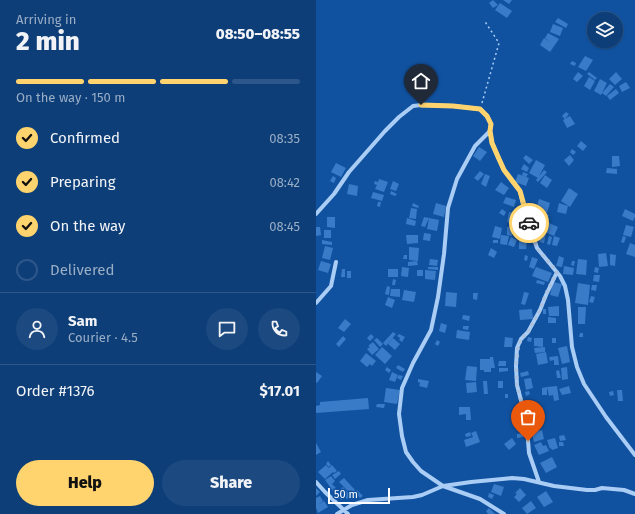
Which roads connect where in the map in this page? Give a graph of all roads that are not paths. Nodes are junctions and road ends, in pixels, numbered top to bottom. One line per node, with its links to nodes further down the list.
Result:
1 (490, 131): 2 (street); 4 (street); 9 (street)
2 (316, 214)
3 (336, 262): 5 (street)
4 (557, 272): 6 (street); 8 (street)
5 (316, 303)
6 (635, 454)
7 (316, 482): 11 (street)
8 (539, 482): 9 (street); 10 (street)
9 (443, 486): 11 (street); 14 (street)
10 (635, 494)
11 (344, 511): 12 (street); 13 (street)
12 (337, 514)
13 (348, 514)
14 (504, 514)

